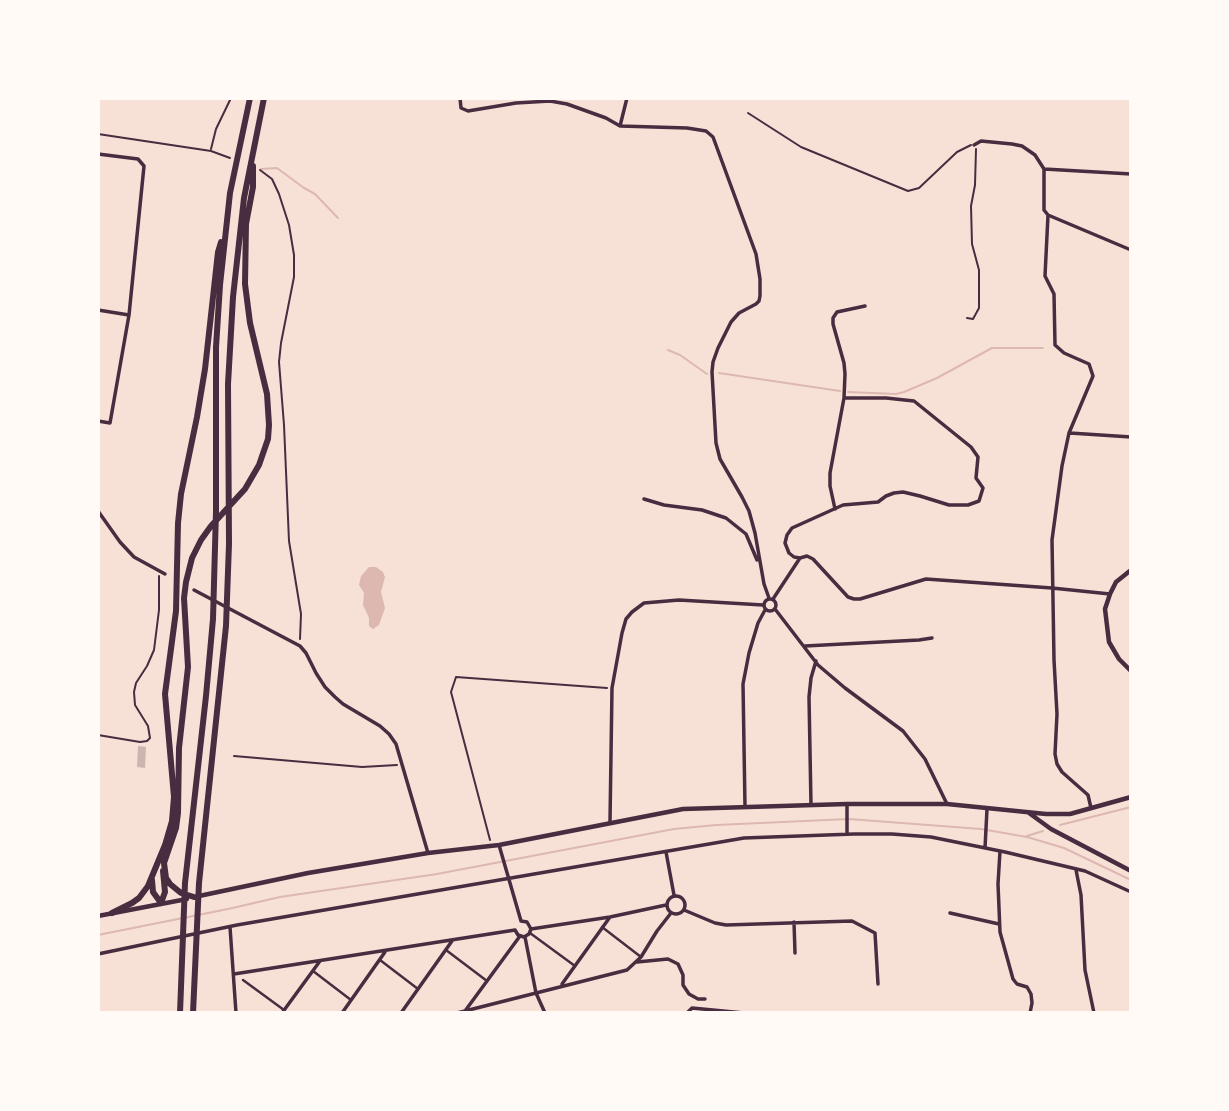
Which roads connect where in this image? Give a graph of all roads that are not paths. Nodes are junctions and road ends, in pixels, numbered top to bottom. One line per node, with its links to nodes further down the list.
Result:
1 (250, 98): 12 (highway)
2 (264, 98): 7 (highway)
3 (460, 98): 5 (street)
4 (626, 98): 5 (street)
5 (620, 126): 25 (street)
6 (974, 145): 9 (street)
7 (253, 148): 53 (highway); 100 (highway)
8 (98, 154): 16 (street)
9 (1044, 169): 10 (street); 11 (street)
10 (1131, 174)
11 (1048, 215): 13 (street); 19 (street)
12 (226, 223): 56 (highway); 99 (highway)
13 (1131, 250)
14 (866, 306): 17 (street)
15 (98, 310): 16 (street)
16 (129, 315): 18 (street)
17 (844, 398): 22 (street); 22 (street)
18 (98, 421)
19 (1069, 433): 20 (street); 28 (street)
20 (1131, 436)
21 (644, 499): 25 (street)
22 (835, 509): 24 (street)
23 (98, 511): 27 (street)
24 (800, 558): 28 (street); 31 (street)
25 (760, 565): 31 (street)
26 (1131, 570): 30 (street)
27 (165, 574)
28 (1052, 588): 30 (street); 44 (street)
29 (194, 590): 52 (street)
30 (1110, 594): 37 (street)
31 (771, 599): 32 (street); 33 (street)
32 (764, 608): 33 (street); 42 (street); 46 (street)
33 (775, 610): 35 (street)
34 (932, 638): 35 (street)
35 (805, 646): 36 (street)
36 (816, 661): 40 (street); 41 (street)
37 (1131, 671)
38 (1131, 797): 44 (street)
39 (847, 804): 40 (street); 41 (street); 47 (street)
40 (947, 804): 43 (street)
41 (811, 806): 42 (street)
42 (745, 807): 46 (street)
43 (988, 808): 45 (street); 49 (street)
44 (1091, 808): 45 (street)
45 (1029, 812): 55 (street)
46 (610, 822): 48 (street)
47 (847, 834): 49 (street); 51 (street)
48 (499, 845): 52 (street); 57 (street)
49 (985, 848): 50 (street)
50 (1000, 851): 54 (street); 71 (street)
51 (666, 852): 57 (street); 59 (street)
52 (428, 853): 60 (street)
53 (164, 863): 60 (highway); 61 (highway)
54 (1076, 869): 58 (street); 109 (street)
55 (1131, 871)
56 (152, 880): 61 (highway); 64 (highway)
57 (509, 880): 69 (street); 72 (street)
58 (1131, 892)
59 (674, 896): 62 (street); 63 (street)
60 (194, 897): 61 (street)
61 (161, 903): 64 (street)
62 (666, 905): 65 (street); 68 (street)
63 (684, 909): 65 (street); 70 (street)
64 (112, 913): 67 (street)
65 (671, 913): 82 (street)
66 (950, 913): 71 (street)
67 (98, 916)
68 (610, 917): 73 (street); 75 (street)
69 (521, 921): 74 (street); 75 (street)
70 (794, 922): 80 (street); 91 (street)
71 (999, 924): 108 (street)
72 (230, 927): 81 (street); 88 (street)
73 (602, 927): 82 (street); 86 (street)
74 (515, 930): 76 (street); 77 (street)
75 (531, 931): 76 (street); 86 (street)
76 (523, 936): 90 (street); 94 (street)
77 (452, 941): 78 (street); 79 (street)
78 (446, 950): 90 (street); 93 (street)
79 (386, 951): 83 (street); 84 (street)
80 (795, 953)
81 (98, 954)
82 (641, 957): 85 (street)
83 (380, 960): 93 (street); 96 (street)
84 (320, 961): 87 (street); 88 (street)
85 (635, 963): 92 (street); 95 (street)
86 (575, 966): 92 (street)
87 (313, 971): 96 (street); 97 (street)
88 (234, 974): 101 (street)
89 (243, 980): 97 (street)
90 (487, 981): 98 (street)
91 (878, 984)
92 (561, 986): 94 (street)
93 (418, 989): 103 (street)
94 (536, 993): 98 (street); 105 (street)
95 (705, 999)
96 (351, 1000): 102 (street)
97 (283, 1011)
98 (464, 1012): 104 (street)
99 (180, 1013)
100 (193, 1013)
101 (236, 1013)
102 (341, 1013)
103 (401, 1013)
104 (457, 1013)
105 (544, 1013)
106 (687, 1013): 107 (street)
107 (744, 1013)
108 (1030, 1013)
109 (1094, 1013)

